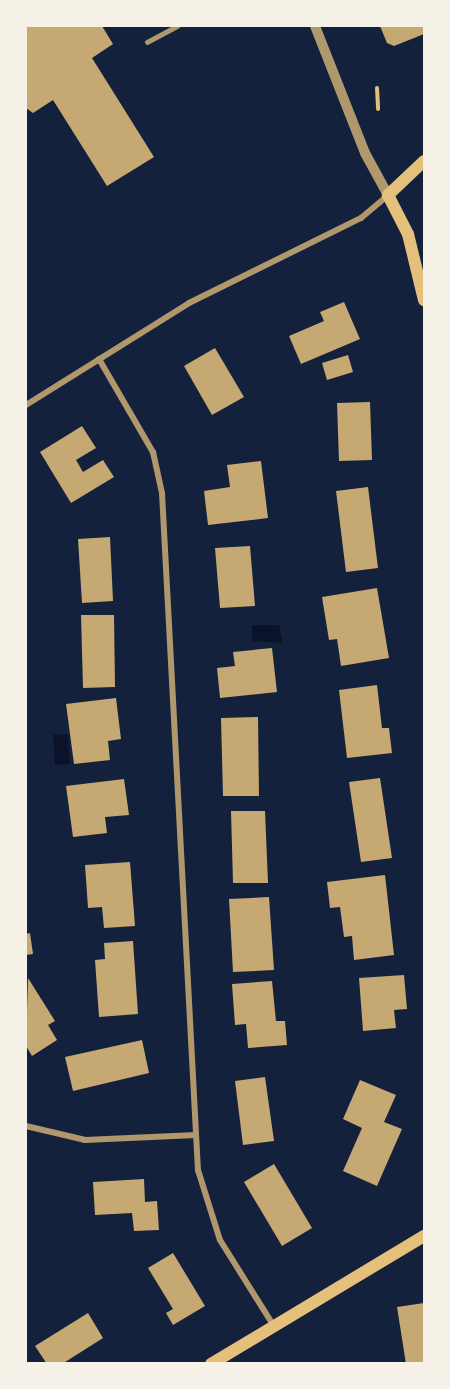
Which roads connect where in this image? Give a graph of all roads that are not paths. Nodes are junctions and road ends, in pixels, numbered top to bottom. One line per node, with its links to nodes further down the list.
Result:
1 (177, 26): 3 (lane)
2 (315, 26): 5 (street)
3 (147, 42)
4 (424, 161): 5 (main road)
5 (388, 195): 6 (main road); 7 (street)
6 (424, 300)
7 (99, 359): 8 (street); 10 (street)
8 (26, 405)
9 (26, 1126): 10 (street)
10 (196, 1135): 12 (street)
11 (424, 1236): 12 (main road)
12 (275, 1328): 13 (main road)
13 (211, 1364)

